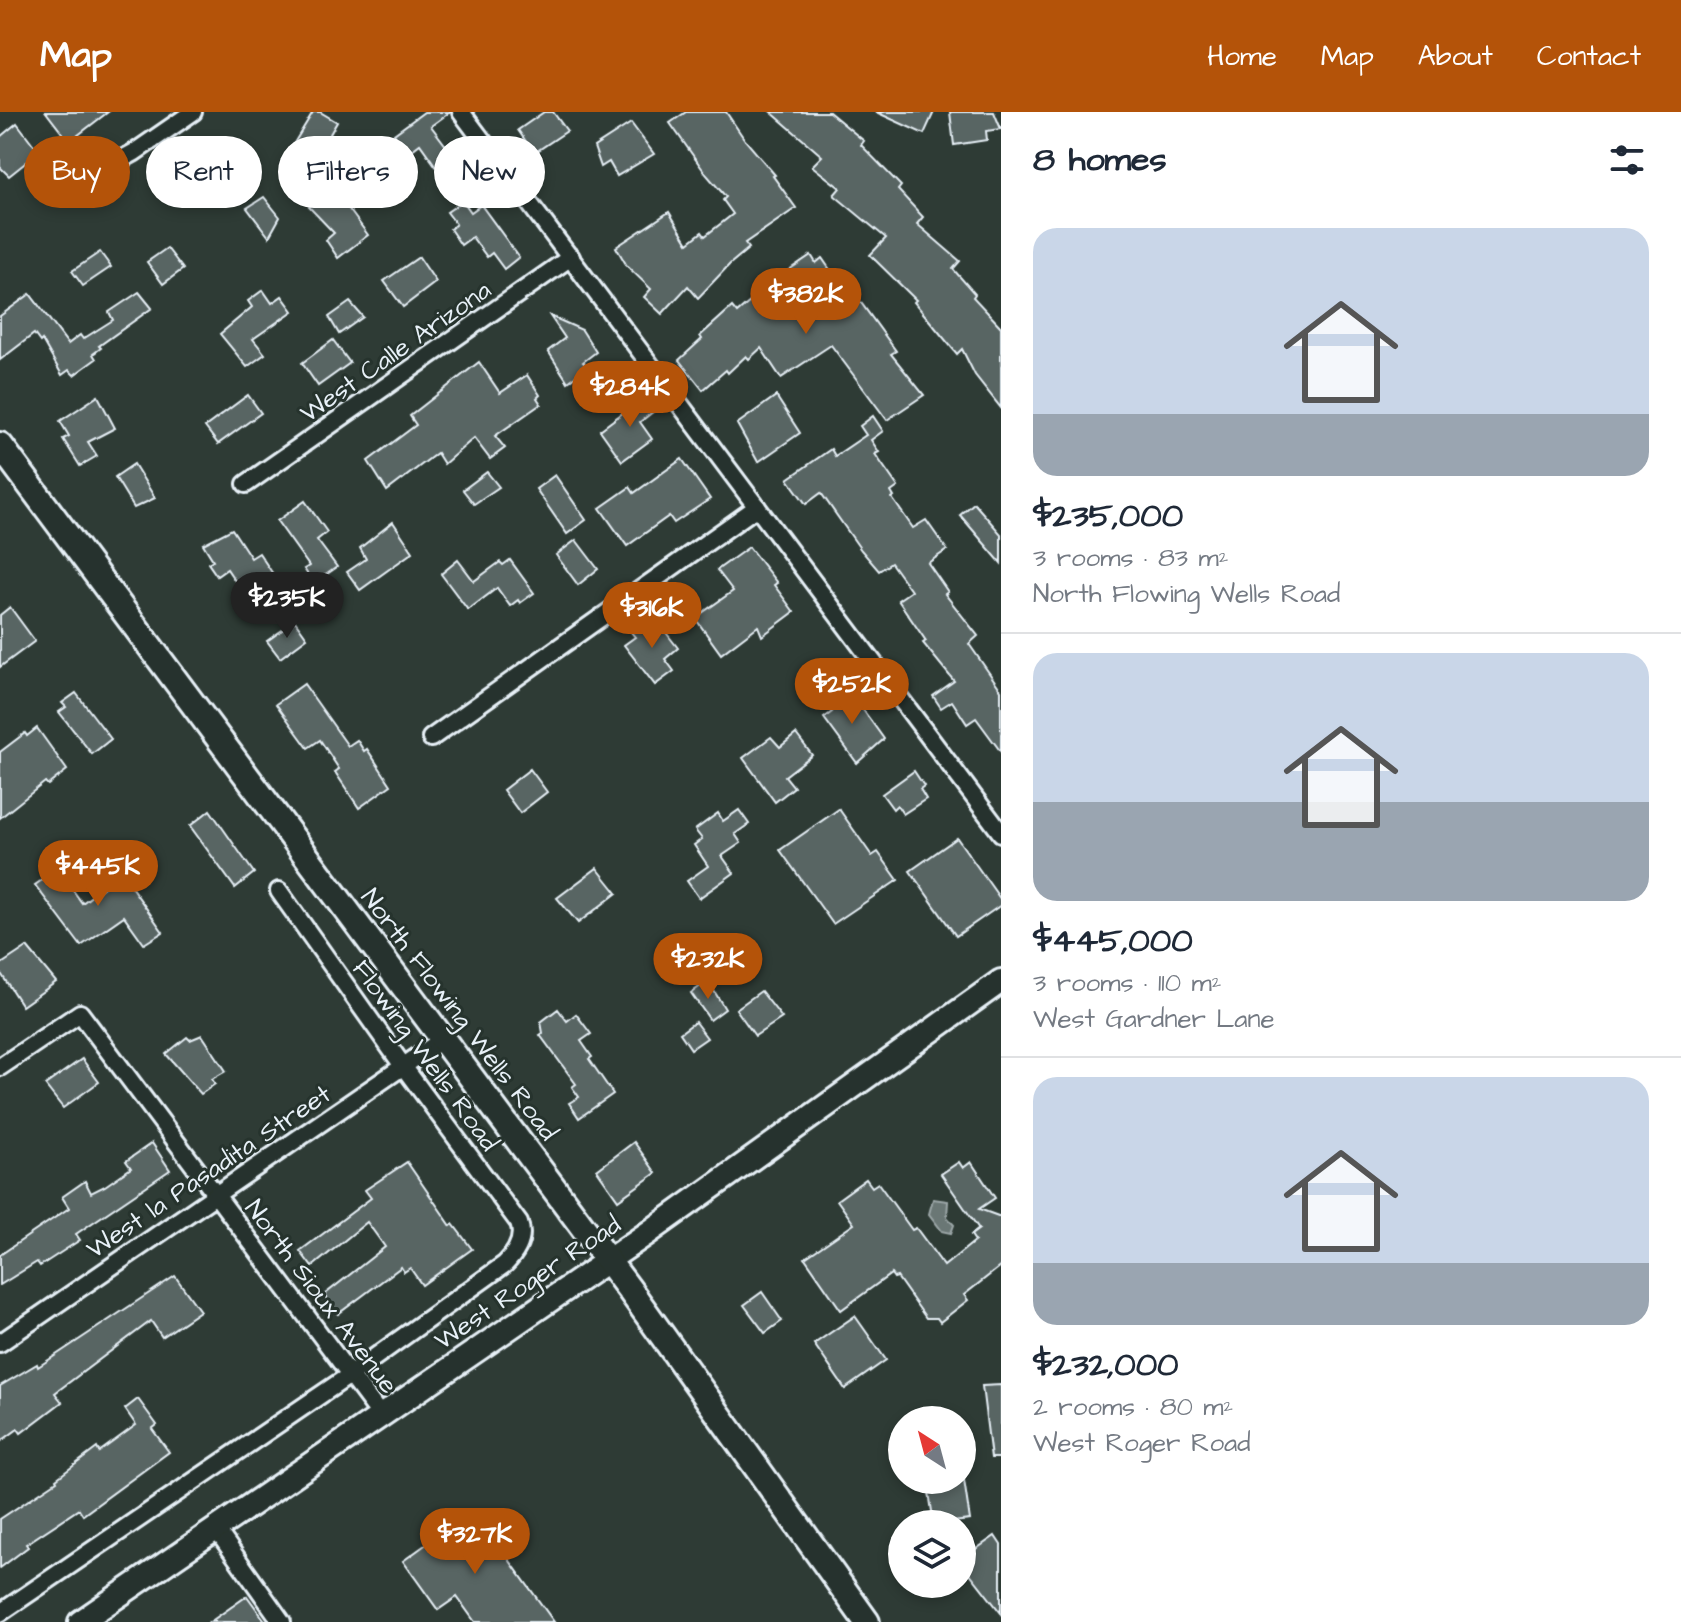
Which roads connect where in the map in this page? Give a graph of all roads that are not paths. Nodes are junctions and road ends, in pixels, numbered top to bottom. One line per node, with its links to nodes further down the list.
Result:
1 (193, 112): 3 (street)
2 (461, 112): 4 (street)
3 (130, 155)
4 (571, 257): 6 (street, West Calle Arizona); 7 (street)
5 (0, 445): 12 (main road, North Flowing Wells Road)
6 (246, 484)
7 (757, 507): 8 (street); 9 (street)
8 (431, 738)
9 (1001, 833)
10 (279, 891): 13 (street, Flowing Wells Road)
11 (1001, 981): 17 (street, West Roger Road)
12 (443, 1039): 13 (street, West la Pasadita Street); 17 (main road, North Flowing Wells Road)
13 (403, 1066): 15 (street, West la Pasadita Street); 16 (street, Flowing Wells Road)
14 (0, 1067): 15 (street, North Sioux Avenue)
15 (216, 1196): 18 (street, West la Pasadita Street); 19 (street, North Sioux Avenue)
16 (517, 1250): 19 (street, West Roger Road)
17 (608, 1260): 20 (street, West Roger Road); 25 (main road, North Flowing Wells Road)
18 (0, 1343)
19 (350, 1375): 20 (street, North Sioux Avenue); 22 (street, West Roger Road)
20 (381, 1416): 21 (street, West Roger Road)
21 (216, 1529): 23 (street, West Roger Road); 24 (street)
22 (0, 1613)
23 (80, 1622)
24 (282, 1622)
25 (867, 1622)

